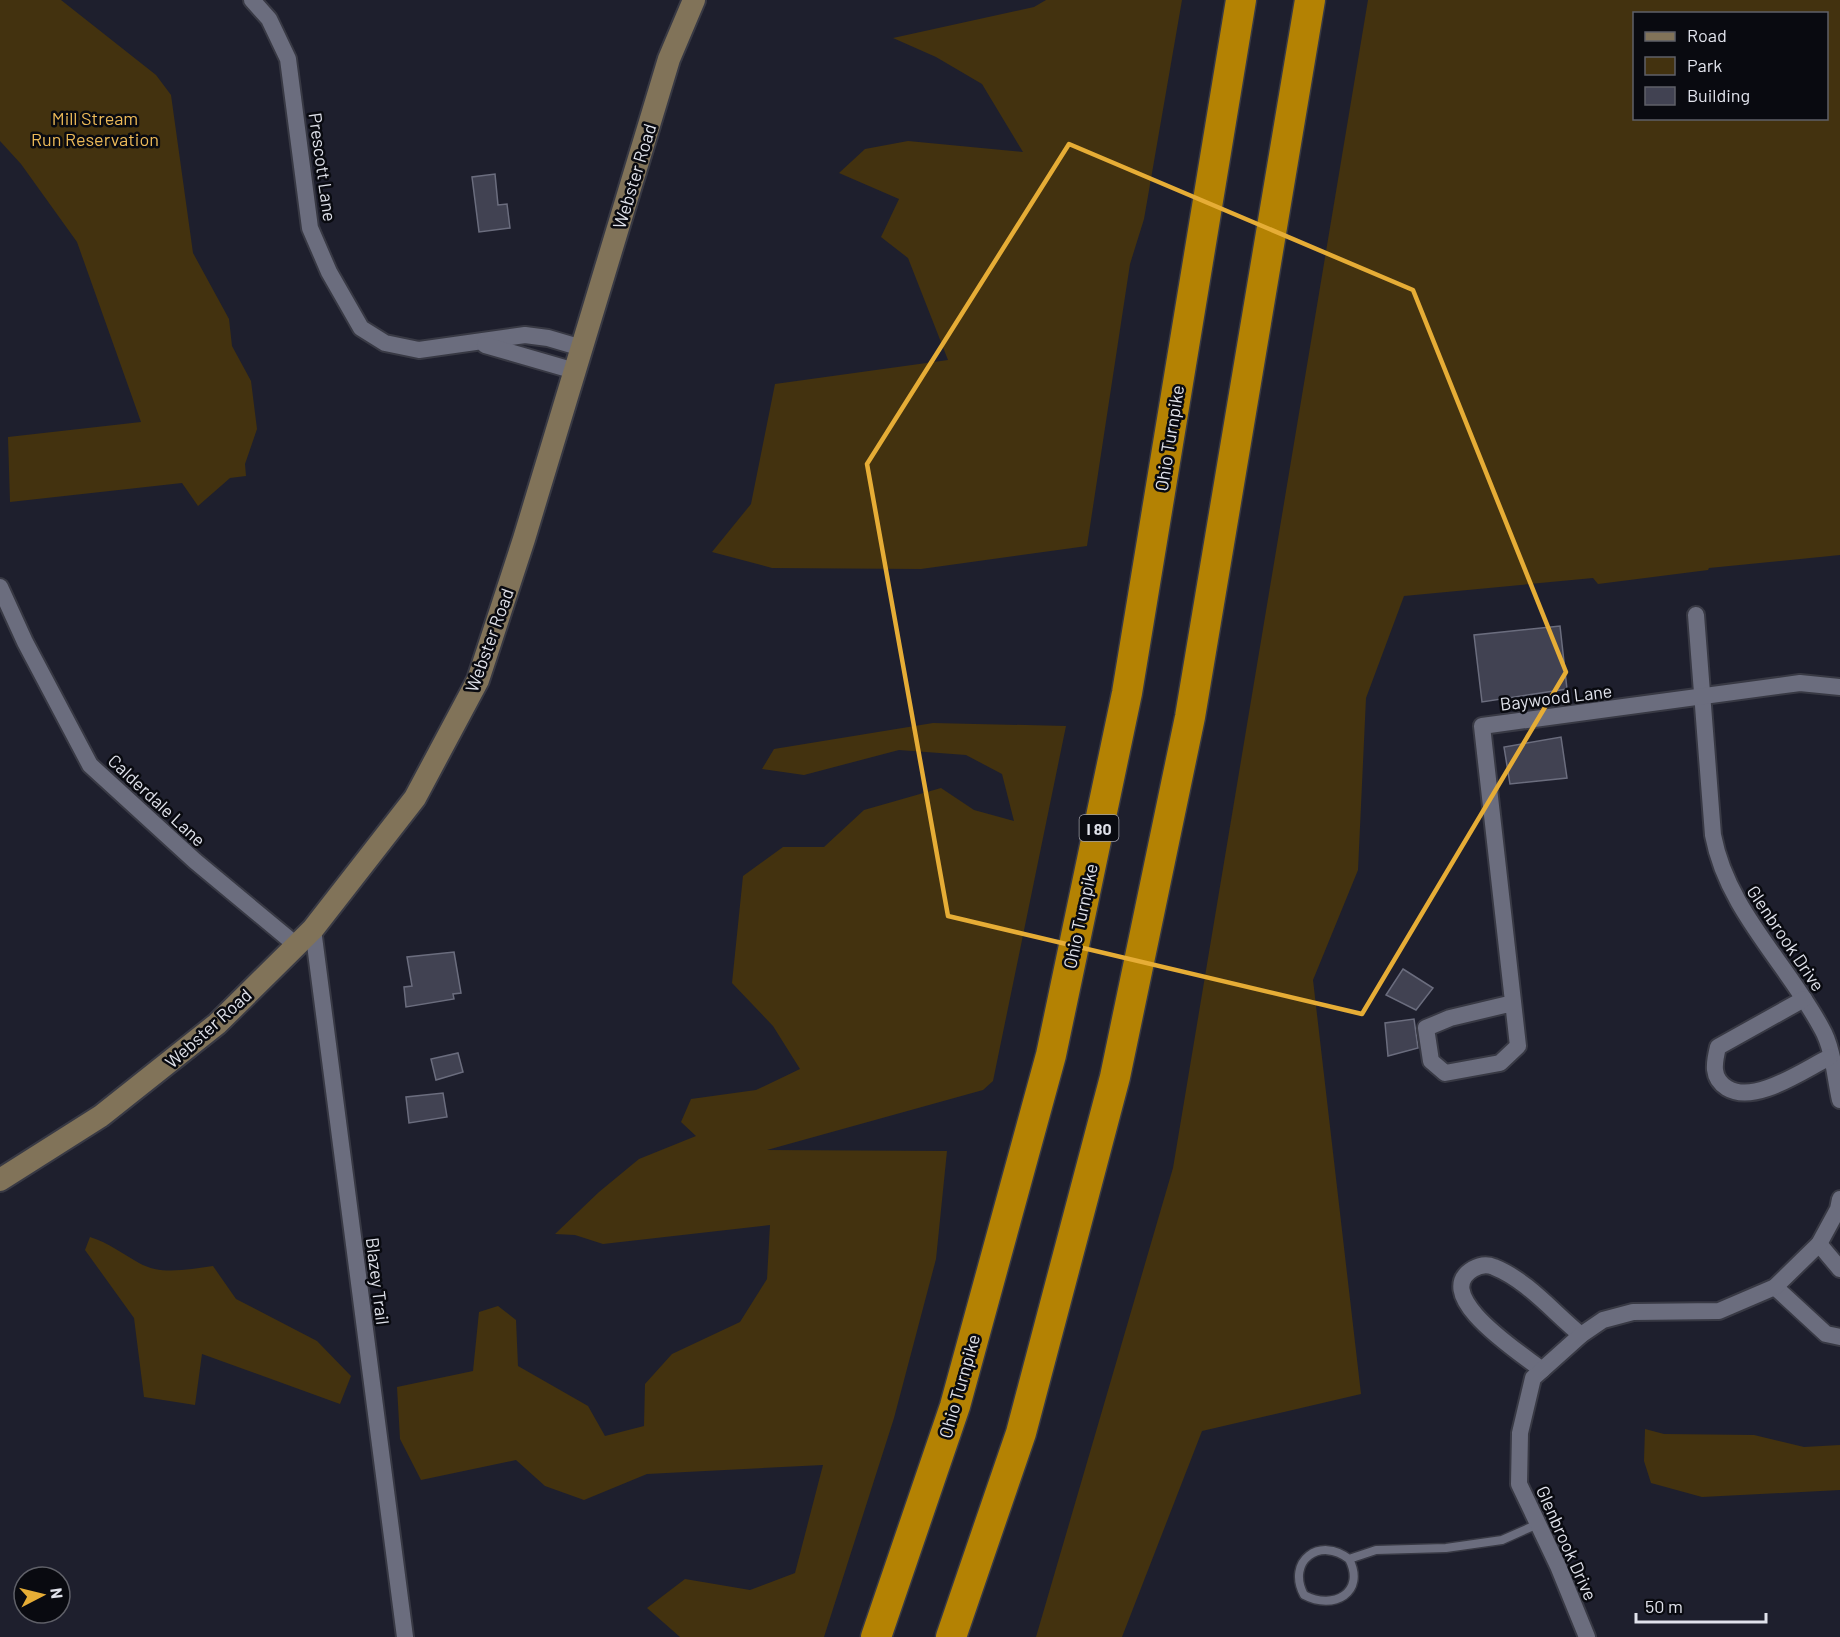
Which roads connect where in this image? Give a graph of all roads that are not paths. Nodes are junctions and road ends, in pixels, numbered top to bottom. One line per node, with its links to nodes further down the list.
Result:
1 (252, 0): 5 (street, Prescott Lane)
2 (694, 0): 6 (street, Webster Road)
3 (1241, 0): 29 (highway, Ohio Turnpike / I 80)
4 (1310, 0): 30 (highway)
5 (476, 344): 6 (street, Prescott Lane); 7 (street, Prescott Lane)
6 (582, 348): 7 (street, Webster Road)
7 (575, 371): 12 (street, Webster Road)
8 (0, 587): 13 (street, Calderdale Lane)
9 (1696, 615): 11 (street, Glenbrook Drive)
10 (1840, 687): 11 (street, Baywood Lane)
11 (1701, 698): 14 (street, Glenbrook Drive); 15 (street, Baywood Lane)
12 (313, 929): 13 (street, Webster Road); 28 (street, Blazey Trail)
13 (296, 945): 18 (street, Webster Road)
14 (1804, 999): 16 (street, Glenbrook Drive); 16 (street)
15 (1513, 1004): 15 (street, Baywood Lane)
16 (1830, 1057): 17 (street, Glenbrook Drive)
17 (1840, 1100)
18 (0, 1180)
19 (1840, 1199): 20 (street, Glenbrook Drive)
20 (1819, 1244): 21 (street); 22 (street, Glenbrook Drive)
21 (1840, 1269)
22 (1775, 1287): 23 (street, Glenbrook Drive); 24 (street)
23 (1581, 1335): 25 (street, Glenbrook Drive); 25 (street)
24 (1840, 1337)
25 (1542, 1370): 26 (street, Glenbrook Drive)
26 (1539, 1523): 27 (lane); 31 (street, Glenbrook Drive)
27 (1348, 1559): 27 (lane)
28 (405, 1637)
29 (876, 1637)
30 (951, 1637)
31 (1587, 1637)

